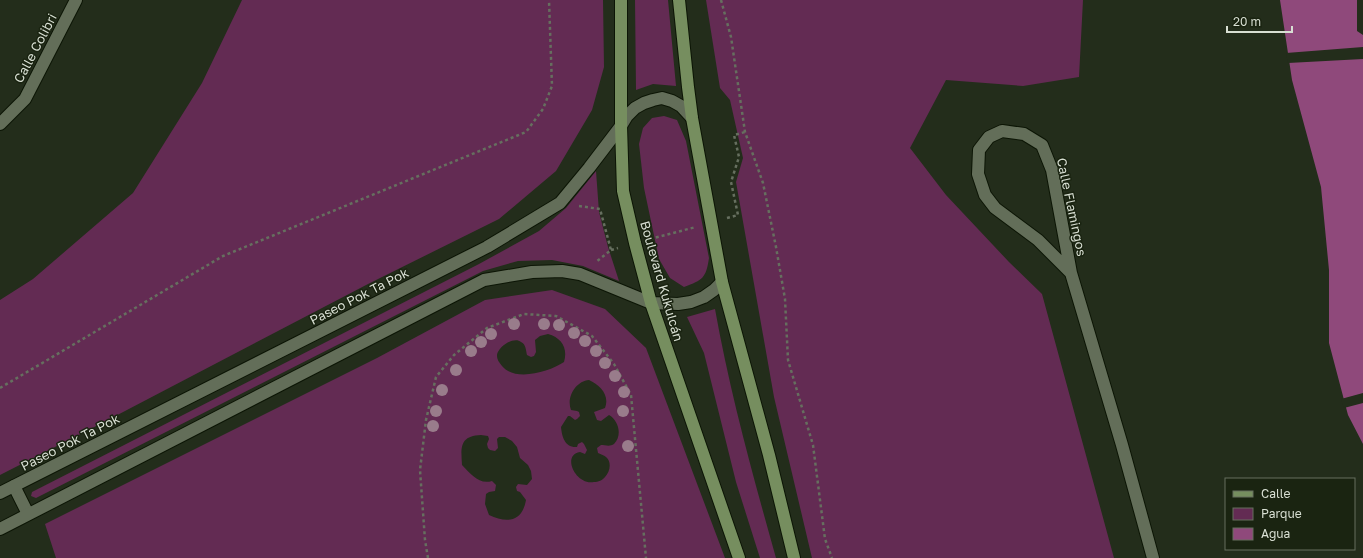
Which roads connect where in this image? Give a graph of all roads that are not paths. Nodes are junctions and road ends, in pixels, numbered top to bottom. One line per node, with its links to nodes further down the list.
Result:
1 (76, 0): 5 (street, Calle Colibri)
2 (622, 0): 6 (main road, Boulevard Kukulcán)
3 (679, 0): 4 (main road)
4 (692, 118): 6 (street, Paseo Pok Ta Pok); 8 (main road)
5 (0, 124)
6 (621, 126): 9 (main road, Boulevard Kukulcán); 10 (street, Paseo Pok Ta Pok)
7 (1072, 274): 7 (street, Calle Flamingos); 16 (street, Calle Flamingos)
8 (722, 282): 9 (street); 15 (main road)
9 (652, 303): 12 (street); 14 (main road, Boulevard Kukulcán)
10 (14, 486): 11 (street, Paseo Pok Ta Pok); 12 (street)
11 (0, 492)
12 (28, 514): 13 (street)
13 (0, 529)
14 (739, 558)
15 (794, 558)
16 (1153, 558)

